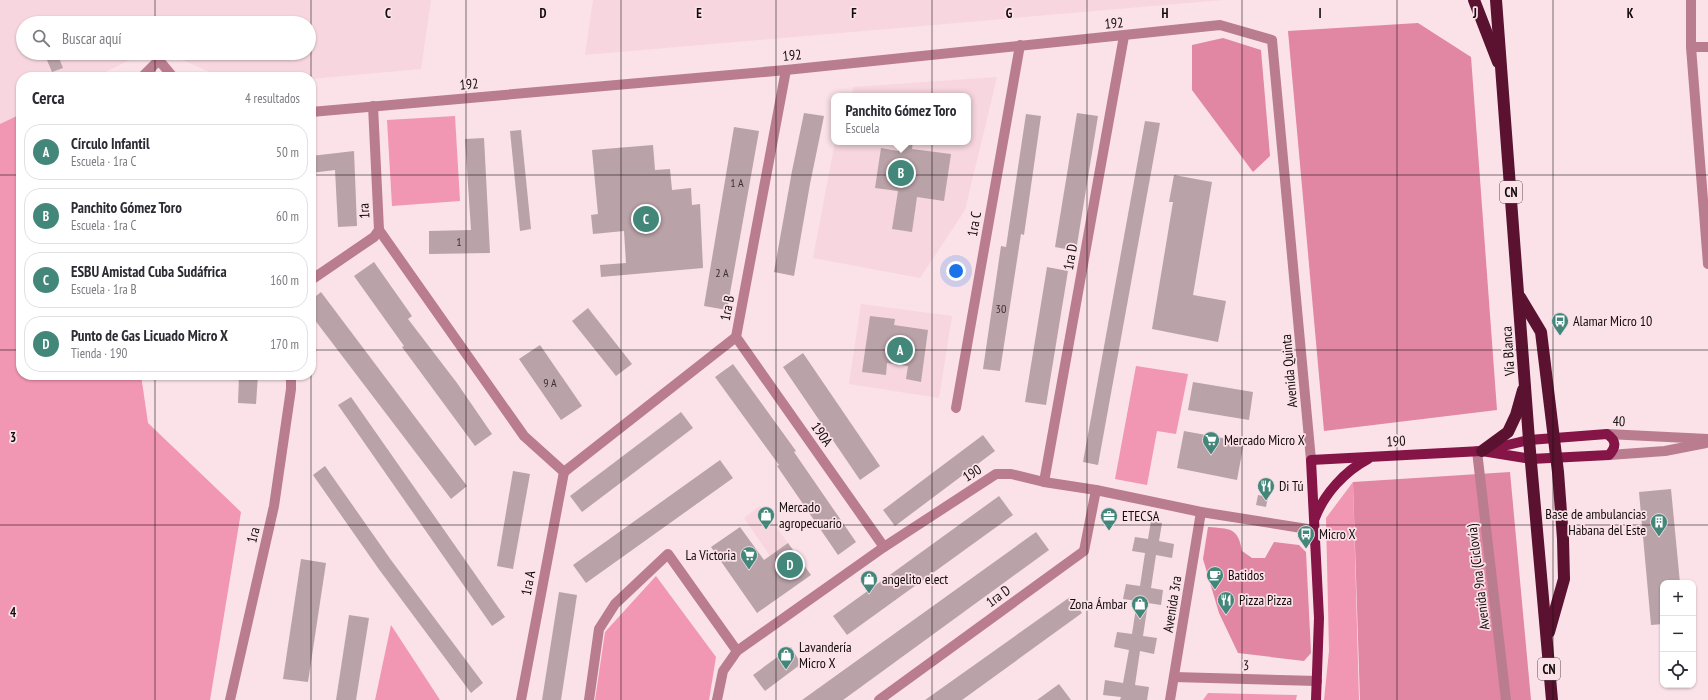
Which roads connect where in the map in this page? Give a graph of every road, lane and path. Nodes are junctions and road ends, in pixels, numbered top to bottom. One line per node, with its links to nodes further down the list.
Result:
1 (1474, 0): 14 (highway)
2 (1496, 0): 14 (highway, Vía Blanca / CN)
3 (1691, 0): 7 (street)
4 (1124, 36): 5 (street, 192); 6 (street, 192); 38 (street, 1ra D)
5 (1272, 40): 36 (street, Avenida Quinta)
6 (1020, 45): 11 (street, 192); 25 (street, 1ra C)
7 (1691, 47): 8 (street); 18 (street)
8 (1708, 47)
9 (154, 60): 12 (street)
10 (159, 60): 13 (street)
11 (786, 70): 15 (street, 192); 22 (street, 1ra B)
12 (146, 72)
13 (169, 72)
14 (1503, 74): 21 (highway, Vía Blanca / CN)
15 (373, 106): 16 (street, 192); 17 (street, 1ra)
16 (316, 112)
17 (379, 230): 20 (street, 1ra); 37 (street)
18 (1707, 233): 19 (street)
19 (1708, 264)
20 (316, 277)
21 (1519, 294): 24 (highway, Vía Blanca / CN); 27 (highway)
22 (736, 337): 37 (street, 1ra B); 42 (street, 190A)
23 (291, 380): 47 (street, 1ra)
24 (1526, 383): 29 (highway, Vía Blanca / CN); 31 (highway)
25 (956, 408)
26 (1607, 434): 27 (main road, 40); 28 (street, 40); 32 (main road)
27 (1554, 438): 29 (main road, 40); 34 (highway)
28 (1708, 439)
29 (1529, 440): 31 (main road, 190); 35 (highway, Vía Blanca / CN)
30 (1708, 443): 32 (street)
31 (1480, 451): 33 (main road, 190); 35 (main road, 190); 54 (street, Avenida 9na (Ciclovía))
32 (1609, 455): 34 (main road)
33 (1372, 457): 36 (main road, 190); 41 (main road)
34 (1556, 458): 35 (main road); 43 (highway)
35 (1531, 459): 43 (highway, Vía Blanca / CN)
36 (1311, 460): 41 (main road, Avenida Quinta)
37 (564, 472): 48 (street, 1ra A)
38 (1044, 482): 39 (street, 190); 42 (street, 190)
39 (1096, 490): 40 (street, 190); 51 (street, 1ra D)
40 (1201, 512): 41 (street, 190); 45 (street, Avenida 3ra)
41 (1314, 526): 46 (main road, Avenida Quinta)
42 (884, 547): 44 (street, 190)
43 (1547, 639): 55 (highway, Vía Blanca / CN)
44 (737, 651): 49 (street); 50 (street, 190)
45 (1174, 677): 46 (street, 3); 52 (street, Avenida 3ra)
46 (1317, 681): 53 (main road, Avenida Quinta)
47 (230, 700)
48 (521, 700)
49 (589, 700)
50 (717, 700)
51 (879, 700)
52 (1170, 700)
53 (1316, 700)
54 (1506, 700)
55 (1552, 700)

